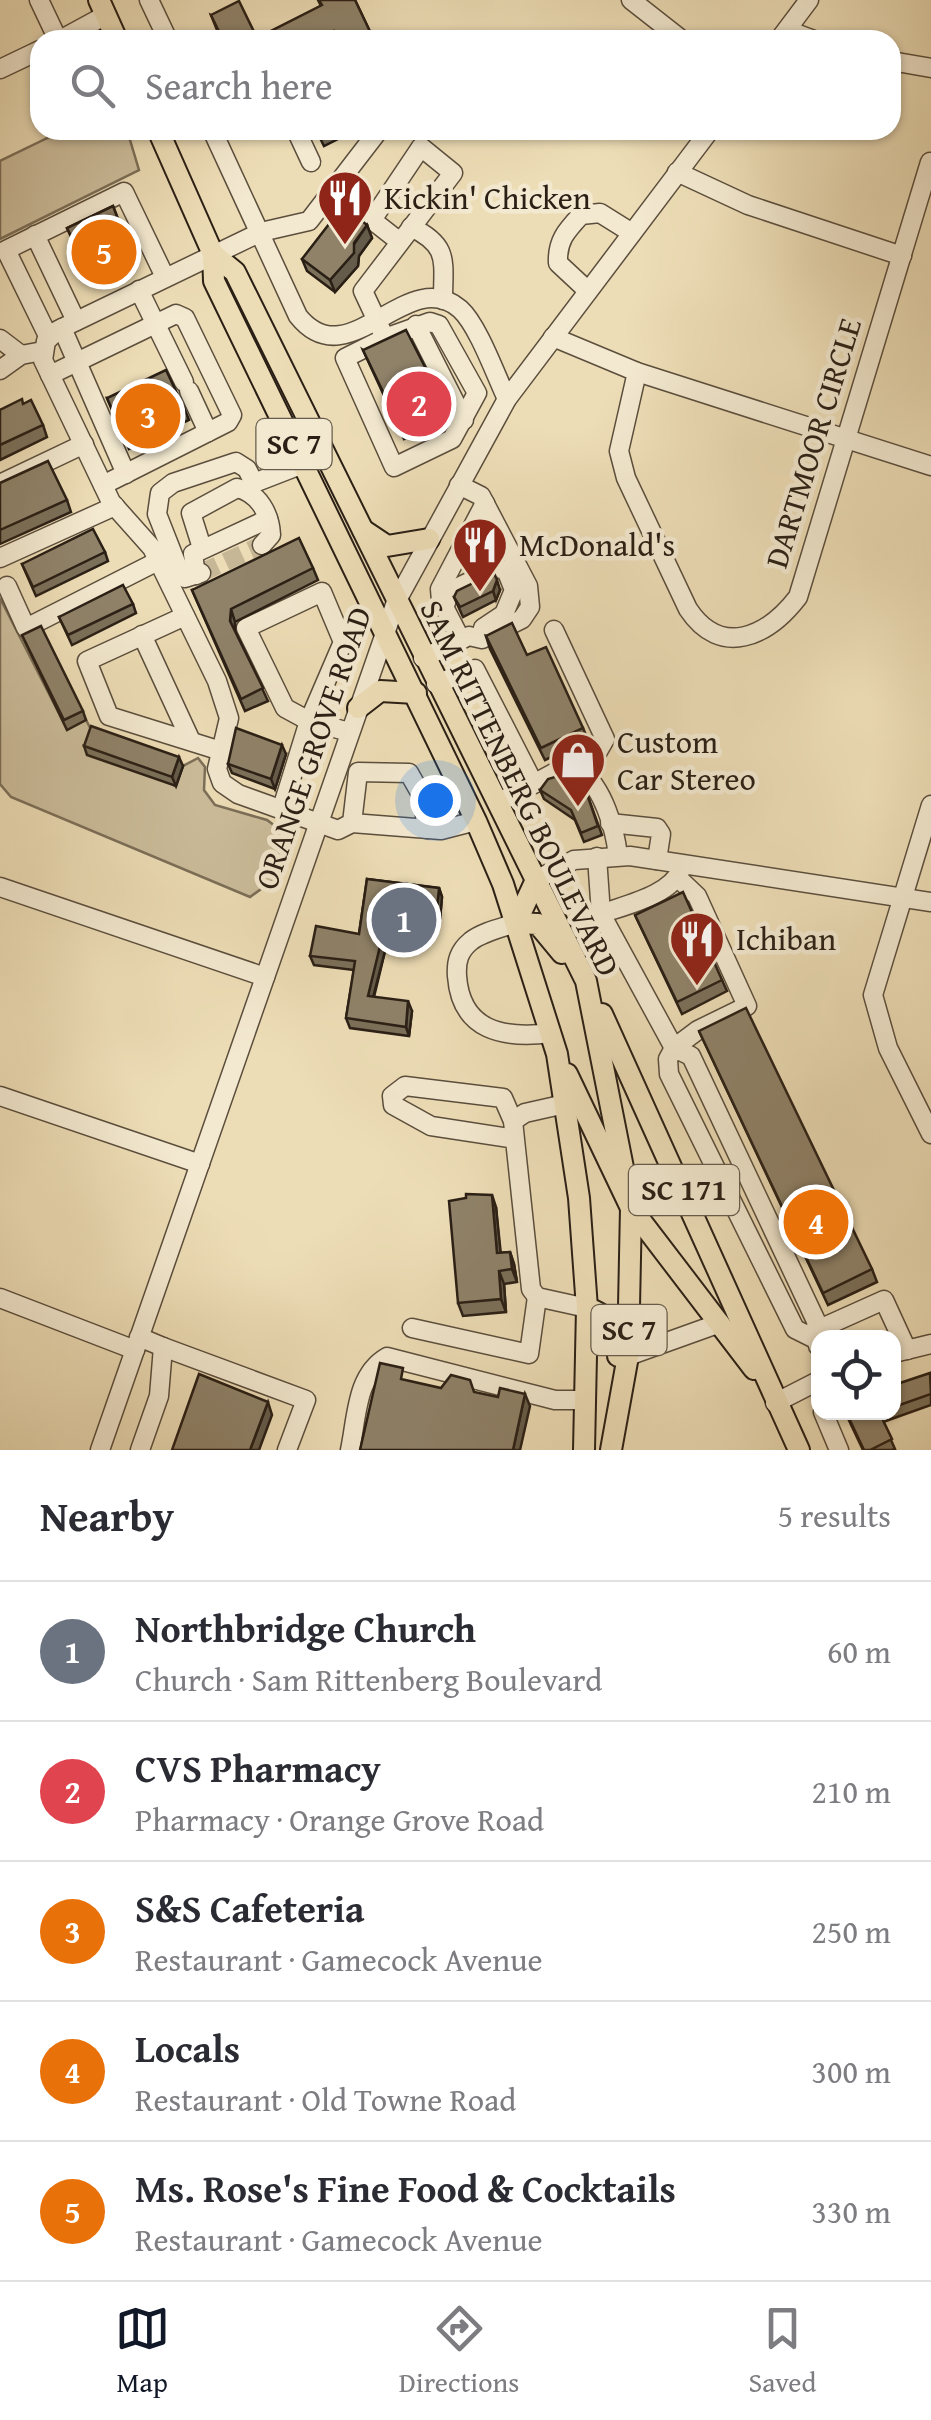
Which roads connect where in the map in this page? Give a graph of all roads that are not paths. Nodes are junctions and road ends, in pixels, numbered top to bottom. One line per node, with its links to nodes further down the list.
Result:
1 (39, 0): 6 (street)
2 (148, 0): 8 (street)
3 (631, 0): 9 (street)
4 (810, 0): 10 (street)
5 (102, 8): 7 (street)
6 (54, 30)
7 (72, 30)
8 (163, 30)
9 (669, 30)
10 (787, 30)
11 (30, 55): 14 (street)
12 (901, 64): 13 (street)
13 (931, 68)
14 (0, 69)
15 (162, 140): 27 (main road, SAM RITTENBERG BOULEVARD / SC 7)
16 (217, 140): 23 (street)
17 (301, 140): 20 (street)
18 (371, 140): 23 (street)
19 (702, 140): 22 (street, ORANGE GROVE ROAD)
20 (312, 162)
21 (930, 162): 28 (street, DARTMOOR CIRCLE)
22 (678, 172): 24 (street, ORANGE GROVE ROAD); 28 (street)
23 (261, 232): 27 (street); 33 (street)
24 (632, 233): 31 (street, ORANGE GROVE ROAD); 31 (street)
25 (35, 235): 29 (street); 36 (street); 36 (street)
26 (406, 235): 26 (street); 32 (street); 33 (street)
27 (213, 254): 29 (street); 52 (main road, SAM RITTENBERG BOULEVARD / SC 7); 63 (main road, SAM RITTENBERG BOULEVARD / SC 7)
28 (902, 256): 50 (street, DARTMOOR CIRCLE)
29 (165, 277): 30 (street)
30 (139, 290): 34 (street); 36 (street)
31 (588, 291): 39 (street, ORANGE GROVE ROAD)
32 (443, 300): 33 (street); 37 (street)
33 (376, 320): 38 (street)
34 (154, 324): 43 (street); 49 (street); 49 (street)
35 (416, 325): 38 (street); 41 (street); 48 (street)
36 (57, 334): 42 (street); 43 (street); 46 (street)
37 (476, 336): 41 (street); 47 (street)
38 (384, 338): 48 (street)
39 (553, 338): 45 (street); 47 (street, ORANGE GROVE ROAD)
40 (0, 339): 42 (street)
41 (454, 348): 48 (street)
42 (21, 355): 44 (street)
43 (76, 362): 46 (street); 54 (street)
44 (0, 370)
45 (637, 372): 50 (street); 50 (street, DARTMOOR CIRCLE)
46 (50, 375): 51 (street)
47 (507, 400): 57 (street, ORANGE GROVE ROAD)
48 (464, 420)
49 (208, 432): 54 (street)
50 (845, 439): 53 (street)
51 (84, 444): 55 (street); 56 (street)
52 (303, 464): 58 (street); 75 (main road, SAM RITTENBERG BOULEVARD / SC 7)
53 (931, 466)
54 (126, 474): 56 (street)
55 (0, 484)
56 (103, 485): 60 (street)
57 (459, 485): 59 (street); 65 (street, ORANGE GROVE ROAD)
58 (252, 487): 61 (street); 62 (street); 67 (street)
59 (485, 503): 72 (street); 77 (street)
60 (114, 506): 64 (street); 68 (street)
61 (157, 514): 64 (street); 67 (street)
62 (268, 519): 66 (street); 67 (street)
63 (356, 522): 65 (main road); 71 (main road, SAM RITTENBERG BOULEVARD / SC 7)
64 (131, 524): 69 (street)
65 (429, 538): 71 (street, ORANGE GROVE ROAD)
66 (262, 545)
67 (202, 548)
68 (0, 558)
69 (158, 562): 70 (street); 73 (street)
70 (7, 586)
71 (396, 602): 75 (street, ORANGE GROVE ROAD); 78 (main road, SAM RITTENBERG BOULEVARD / SC 7)
72 (444, 608): 77 (street); 77 (street)
73 (185, 616): 76 (street); 85 (street)
74 (554, 630): 86 (street)
75 (385, 633): 80 (main road, SAM RITTENBERG BOULEVARD / SC 7); 81 (street, ORANGE GROVE ROAD)
76 (142, 636): 84 (street); 84 (street)
77 (469, 638): 78 (street)
78 (422, 658): 79 (main road, SAM RITTENBERG BOULEVARD / SC 7)
79 (436, 684): 87 (street); 88 (main road, SAM RITTENBERG BOULEVARD / SC 7)
80 (416, 693): 81 (main road); 92 (main road, SAM RITTENBERG BOULEVARD / SC 7)
81 (358, 708): 83 (street, ORANGE GROVE ROAD)
82 (308, 721): 82 (street); 83 (street); 90 (street)
83 (349, 732): 91 (street, ORANGE GROVE ROAD)
84 (191, 742): 85 (street)
85 (221, 751): 90 (street)
86 (585, 774): 87 (street); 94 (street)
87 (534, 784): 88 (street)
88 (498, 804): 100 (main road, SAM RITTENBERG BOULEVARD / SC 7)
89 (931, 805): 102 (street)
90 (282, 808): 91 (street)
91 (318, 820): 93 (street); 106 (street, ORANGE GROVE ROAD)
92 (476, 821): 95 (street); 100 (main road); 105 (main road, SAM RITTENBERG BOULEVARD / SC 7)
93 (352, 823): 95 (street); 95 (street)
94 (610, 823): 96 (street); 98 (street)
95 (427, 829)
96 (618, 856): 97 (street); 98 (street)
97 (597, 857): 100 (street); 104 (street)
98 (657, 860): 99 (street)
99 (680, 871): 102 (street); 104 (street); 109 (street)
100 (536, 880): 105 (main road); 107 (main road, SAM RITTENBERG BOULEVARD / SC 7)
101 (0, 887): 106 (street)
102 (901, 898): 103 (street); 114 (street)
103 (931, 902)
104 (601, 914): 109 (street)
105 (516, 923): 107 (main road); 108 (main road, SAM RITTENBERG BOULEVARD / SC 7); 108 (street)
106 (265, 978): 115 (street, ORANGE GROVE ROAD)
107 (586, 981): 116 (main road, SAM RITTENBERG BOULEVARD / SC 7); 133 (main road, SC 171)
108 (550, 1033): 110 (main road, SAM RITTENBERG BOULEVARD / SC 7)
109 (674, 1048): 122 (street); 125 (street)
110 (557, 1054): 112 (main road, SAM RITTENBERG BOULEVARD / SC 7); 116 (main road, SC 171)
111 (0, 1096): 115 (street)
112 (565, 1104): 113 (street); 119 (main road, SAM RITTENBERG BOULEVARD / SC 7)
113 (514, 1130): 113 (street); 117 (street)
114 (931, 1134)
115 (200, 1164): 126 (street, ORANGE GROVE ROAD)
116 (632, 1208): 120 (main road, SC 171); 130 (main road, SAM RITTENBERG BOULEVARD / SC 7)
117 (536, 1296): 119 (street); 121 (street)
118 (0, 1298): 126 (street)
119 (587, 1308): 132 (main road, SAM RITTENBERG BOULEVARD / SC 7); 134 (main road)
120 (720, 1324): 130 (street); 133 (main road, SC 171)
121 (412, 1328)
122 (816, 1330)
123 (824, 1330): 124 (street)
124 (893, 1330)
125 (811, 1338)
126 (137, 1344): 128 (street); 136 (street, ORANGE GROVE ROAD)
127 (931, 1344): 129 (street)
128 (163, 1347): 137 (street); 138 (street)
129 (901, 1351)
130 (628, 1356): 134 (main road, SAM RITTENBERG BOULEVARD / SC 7)
131 (811, 1385): 133 (street)
132 (586, 1400): 139 (street); 140 (main road, SAM RITTENBERG BOULEVARD / SC 7)
133 (775, 1403): 142 (main road, SC 171)
134 (620, 1413): 141 (main road, SAM RITTENBERG BOULEVARD / SC 7)
135 (826, 1420): 143 (street)
136 (100, 1450)
137 (140, 1450)
138 (287, 1450)
139 (350, 1450)
140 (584, 1450)
141 (612, 1450)
142 (799, 1450)
143 (840, 1450)

